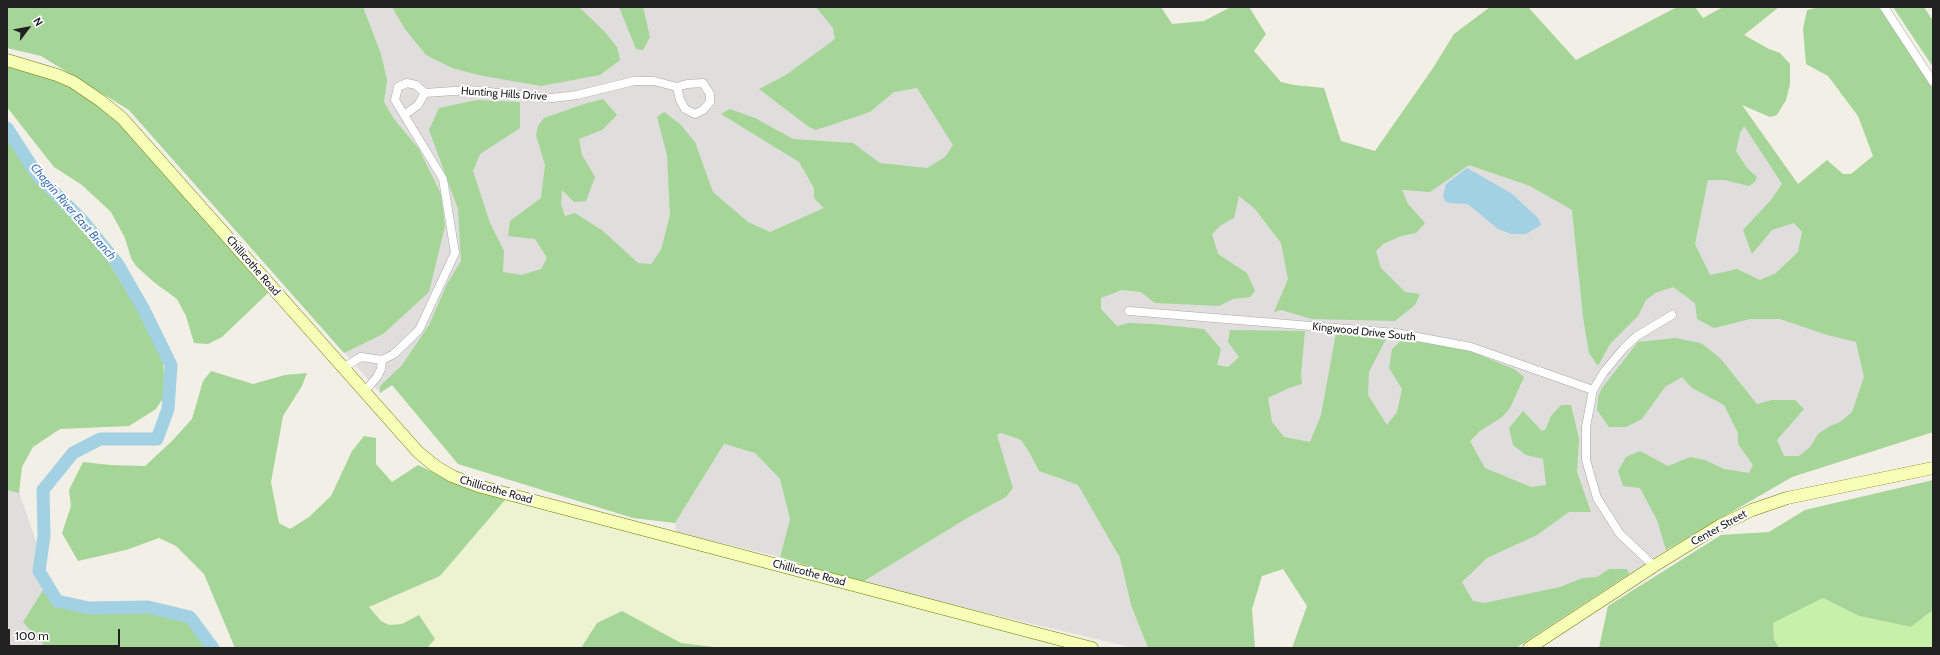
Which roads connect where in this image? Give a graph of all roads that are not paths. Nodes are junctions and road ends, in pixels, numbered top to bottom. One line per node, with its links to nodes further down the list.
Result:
1 (1884, 7): 3 (street)
2 (7, 60): 10 (main road, Chillicothe Road)
3 (1933, 82)
4 (677, 87): 4 (street, Hunting Hills Drive); 5 (street, Hunting Hills Drive)
5 (425, 93): 6 (street); 6 (street)
6 (404, 115): 9 (street)
7 (1129, 311): 11 (street, Kingwood Drive South)
8 (1672, 315): 11 (street)
9 (382, 360): 10 (street); 12 (street)
10 (343, 368): 12 (main road, Chillicothe Road)
11 (1593, 390): 14 (street)
12 (364, 392): 15 (main road, Chillicothe Road)
13 (1933, 468): 14 (main road, Center Street)
14 (1654, 566): 16 (main road, Center Street)
15 (1092, 648)
16 (1529, 648)

